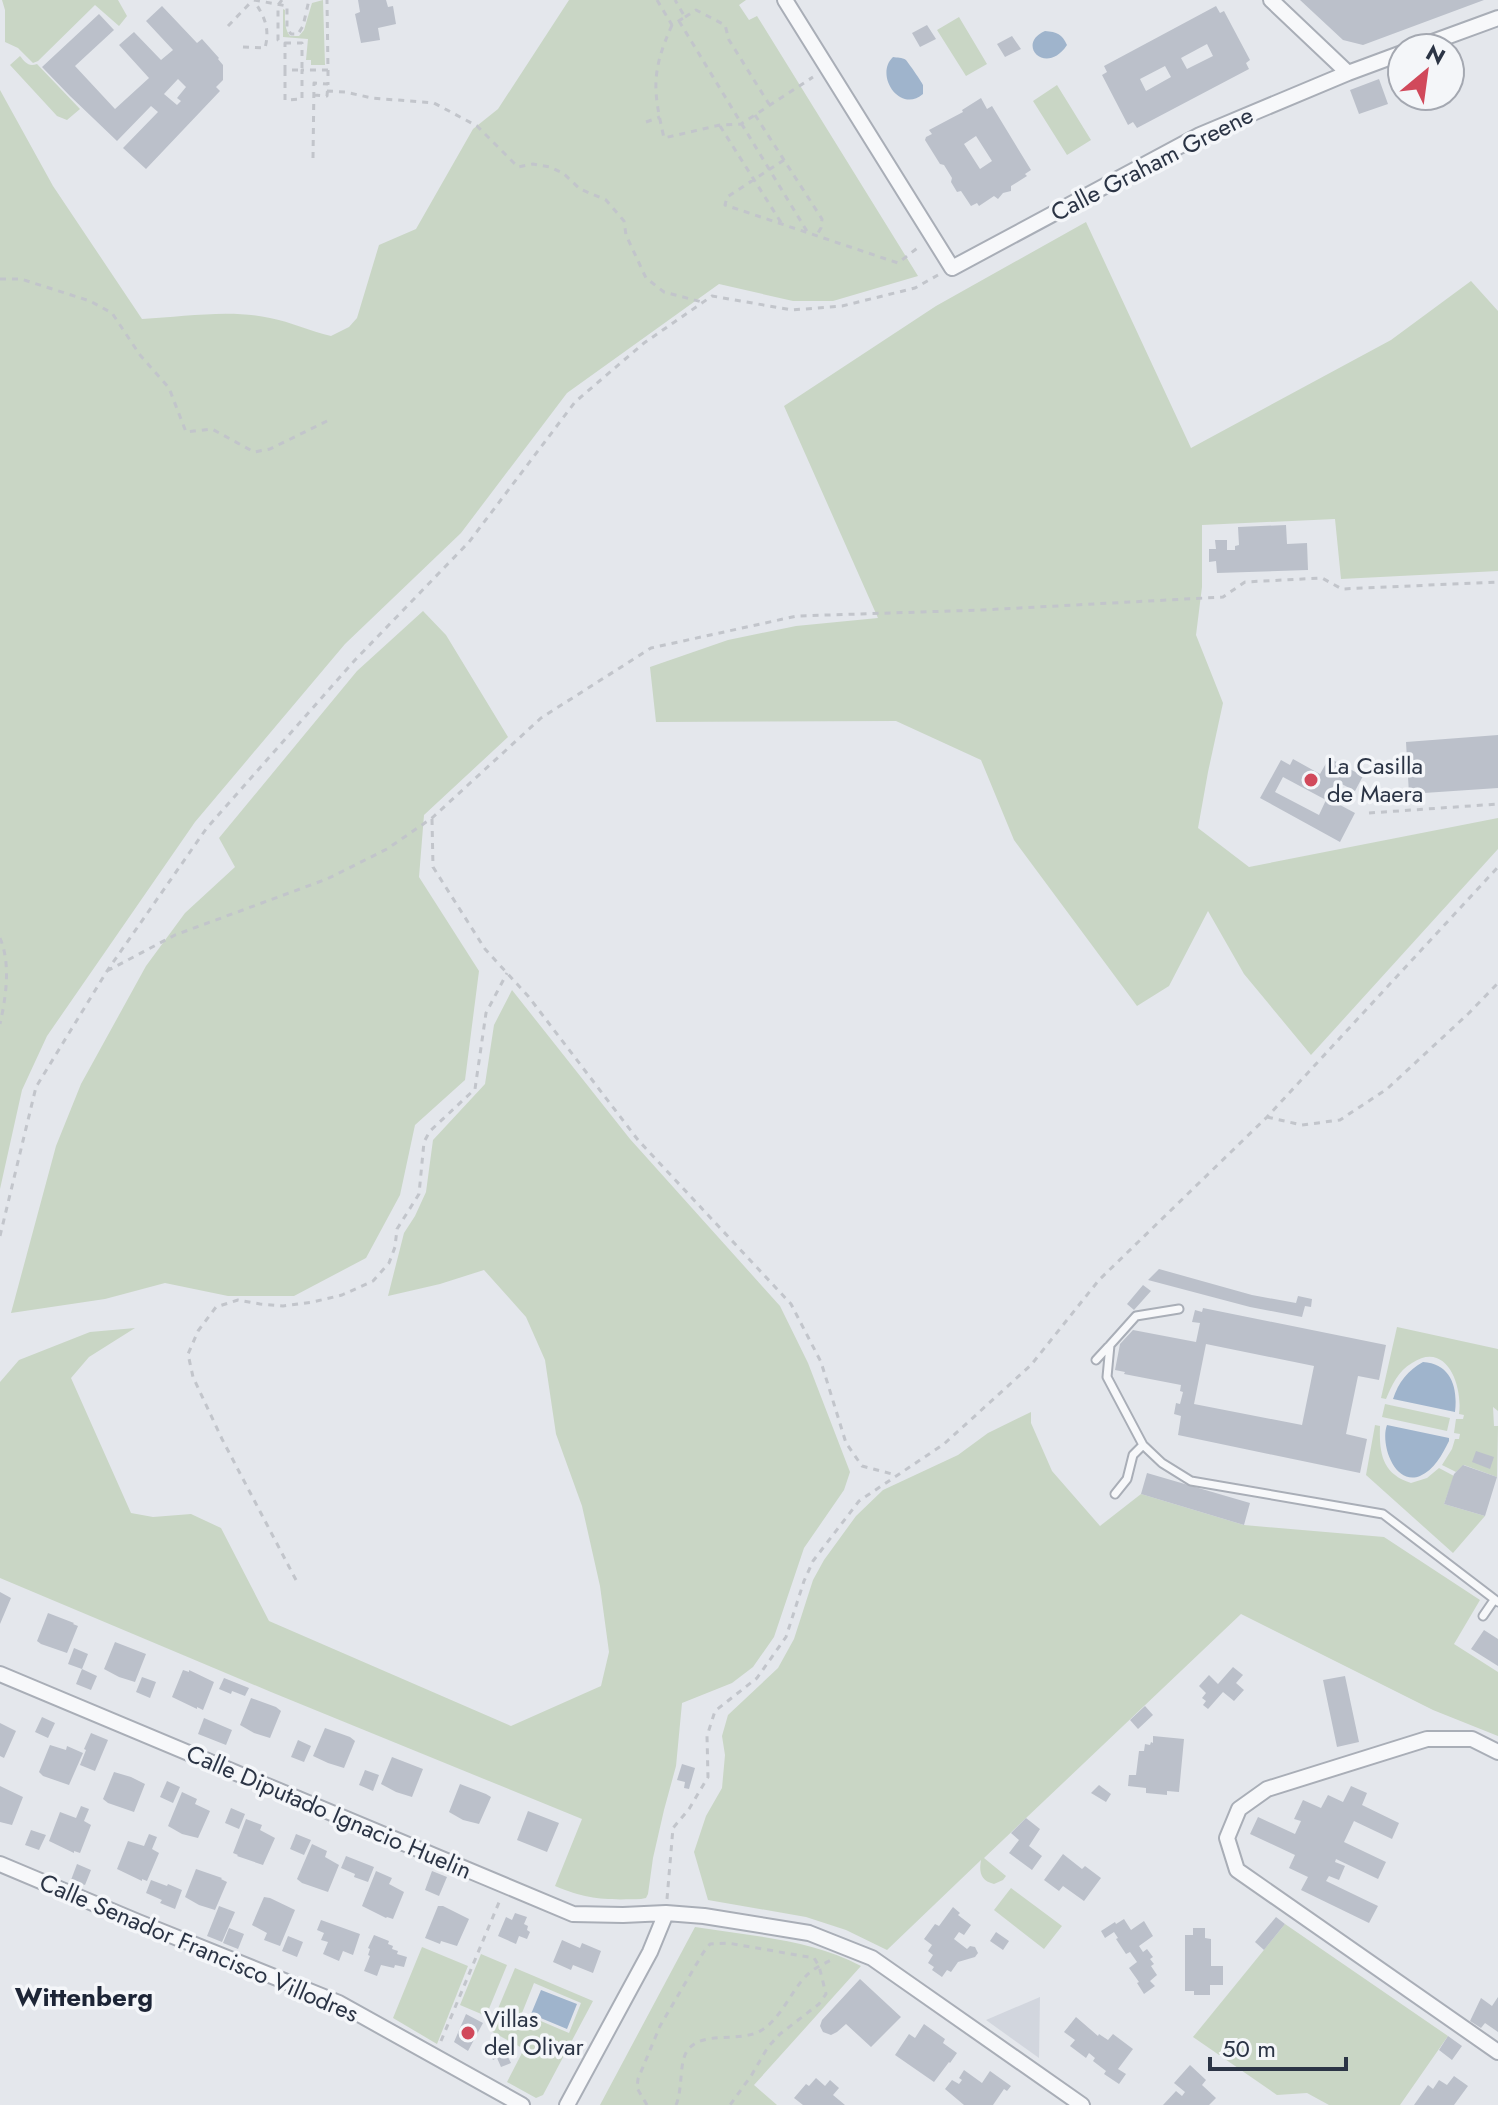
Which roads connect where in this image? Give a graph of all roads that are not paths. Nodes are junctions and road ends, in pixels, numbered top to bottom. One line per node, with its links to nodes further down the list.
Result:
1 (785, 0): 6 (street, Calle Graham Greene)
2 (1271, 0): 6 (street)
3 (1498, 18): 4 (street)
4 (1460, 32)
5 (1386, 59): 6 (street, Calle Graham Greene)
6 (1348, 73)
7 (1179, 1309): 8 (lane)
8 (1110, 1345): 9 (lane); 10 (lane)
9 (1096, 1360)
10 (1143, 1445): 11 (lane); 12 (lane)
11 (1115, 1494)
12 (1496, 1601): 13 (lane)
13 (1483, 1616)
14 (0, 1674): 17 (street, Calle Diputado Ignacio Huelin)
15 (1498, 1752): 18 (street)
16 (0, 1864): 19 (street, Calle Senador Francisco Villodres)
17 (666, 1913): 20 (street); 21 (street, Calle Diputado Ignacio Huelin)
18 (1498, 2052)
19 (522, 2105)
20 (567, 2105)
21 (1082, 2105)

